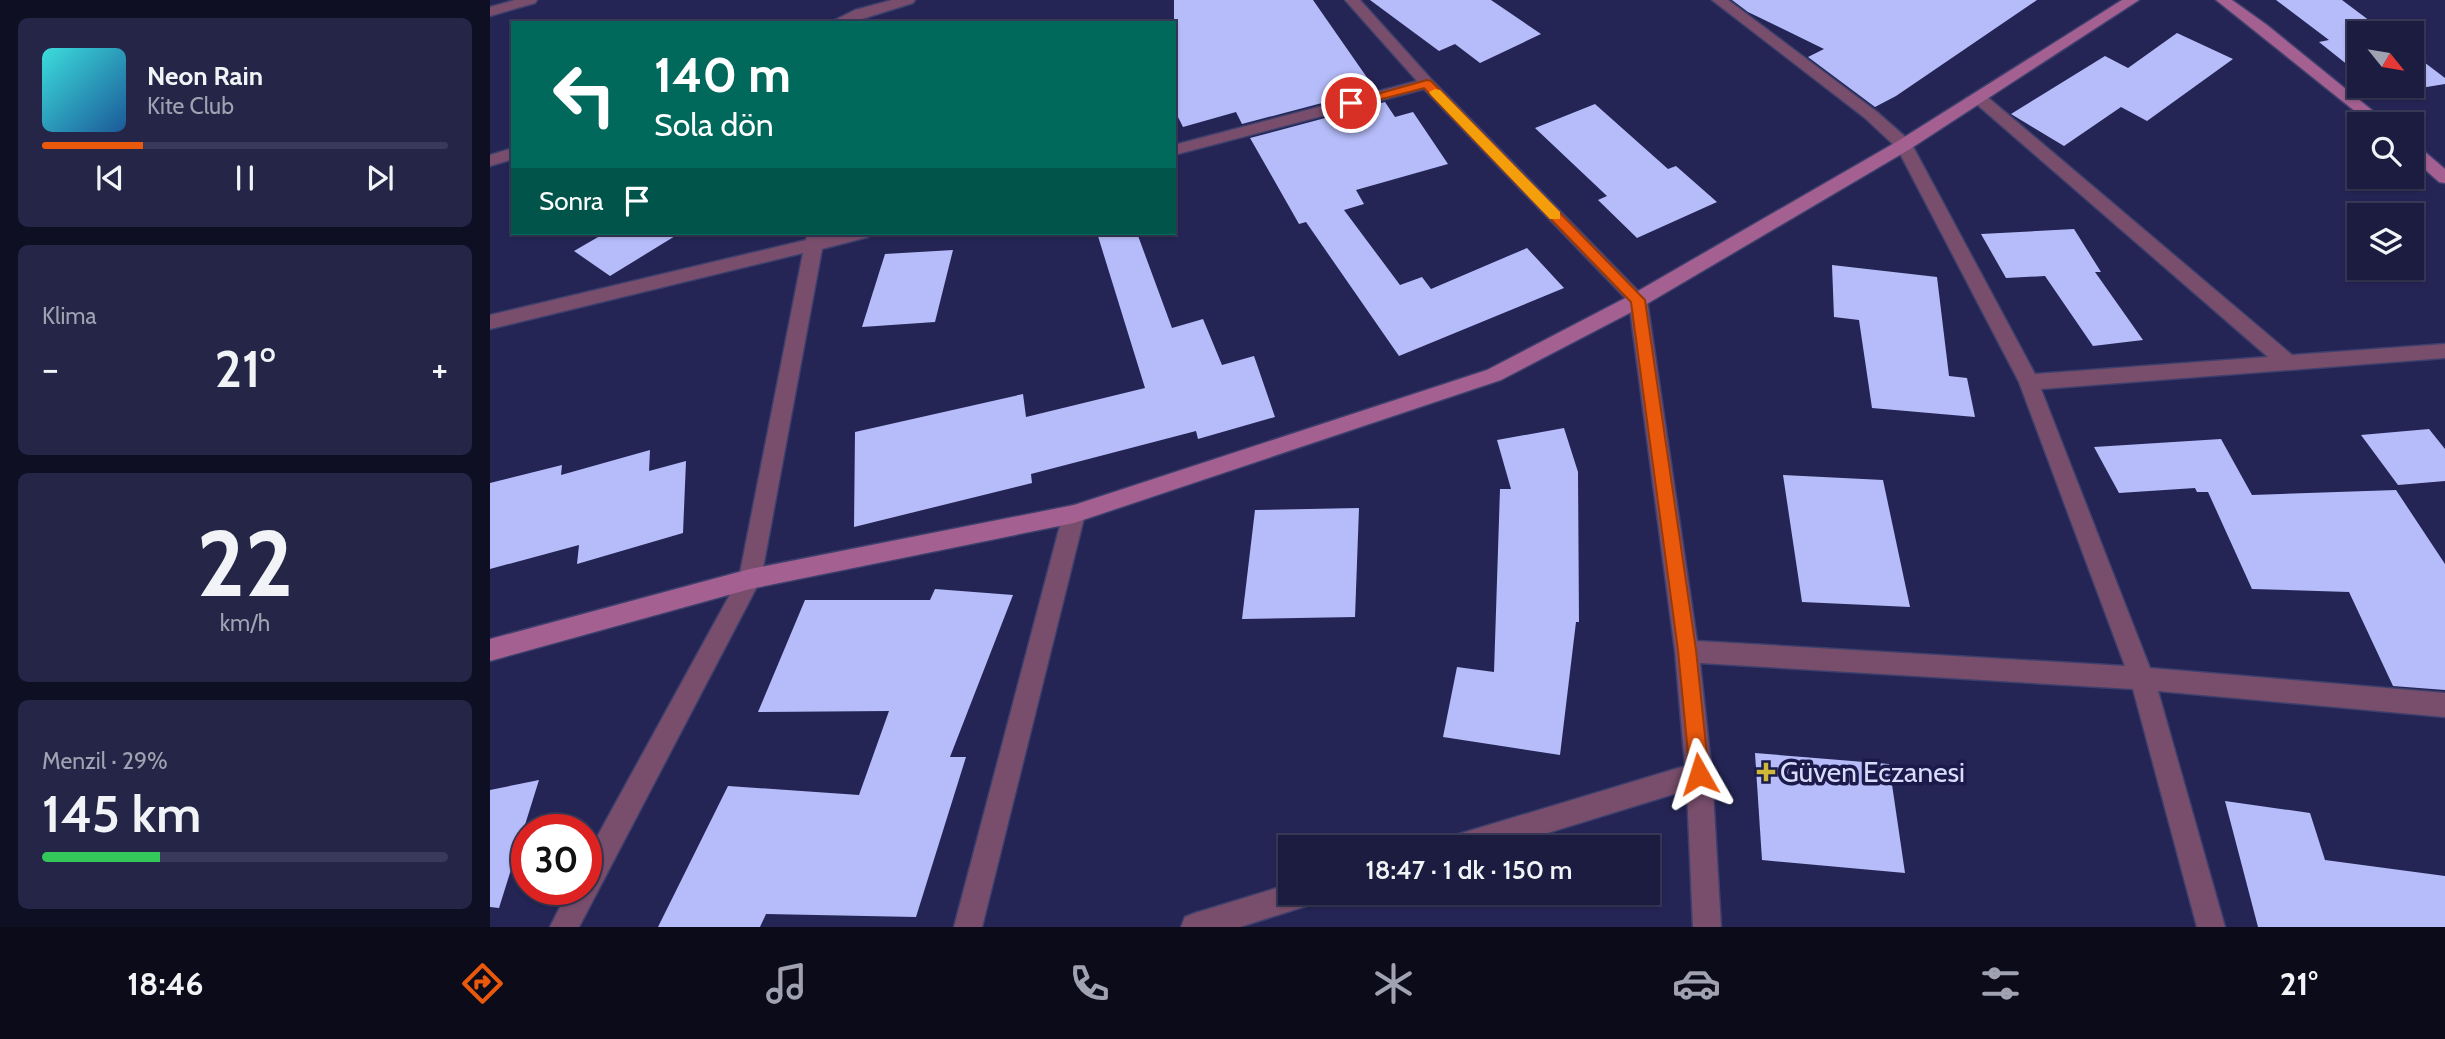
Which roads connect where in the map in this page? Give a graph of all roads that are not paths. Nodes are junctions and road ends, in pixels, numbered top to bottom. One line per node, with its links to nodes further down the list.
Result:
1 (530, 0): 8 (street)
2 (849, 0): 9 (street)
3 (908, 0): 9 (street)
4 (1352, 0): 10 (street)
5 (1719, 0): 13 (street)
6 (2132, 0): 11 (street)
7 (2223, 0): 12 (street)
8 (490, 12)
9 (859, 18)
10 (1427, 83): 14 (street); 21 (street)
11 (1979, 98): 13 (street); 24 (street)
12 (2366, 112)
13 (1904, 145): 21 (street); 25 (street)
14 (1176, 149)
15 (511, 154): 17 (street)
16 (2424, 160): 18 (street)
17 (490, 161)
18 (2445, 178)
19 (846, 235): 20 (street)
20 (814, 239): 22 (street); 27 (street)
21 (1638, 300): 26 (street); 29 (street)
22 (490, 322)
23 (2445, 351): 24 (street)
24 (2287, 362): 25 (street)
25 (2029, 382): 30 (street)
26 (1074, 514): 27 (street); 38 (street)
27 (750, 579): 28 (street); 34 (street)
28 (490, 650)
29 (1687, 650): 30 (street); 32 (street)
30 (2142, 678): 31 (street); 41 (street)
31 (2445, 705)
32 (1699, 774): 33 (street); 40 (street)
33 (1498, 835)
34 (602, 855)
35 (1278, 902): 39 (street)
36 (576, 905): 37 (street)
37 (564, 927)
38 (968, 927)
39 (1195, 927)
40 (1707, 927)
41 (2211, 927)

